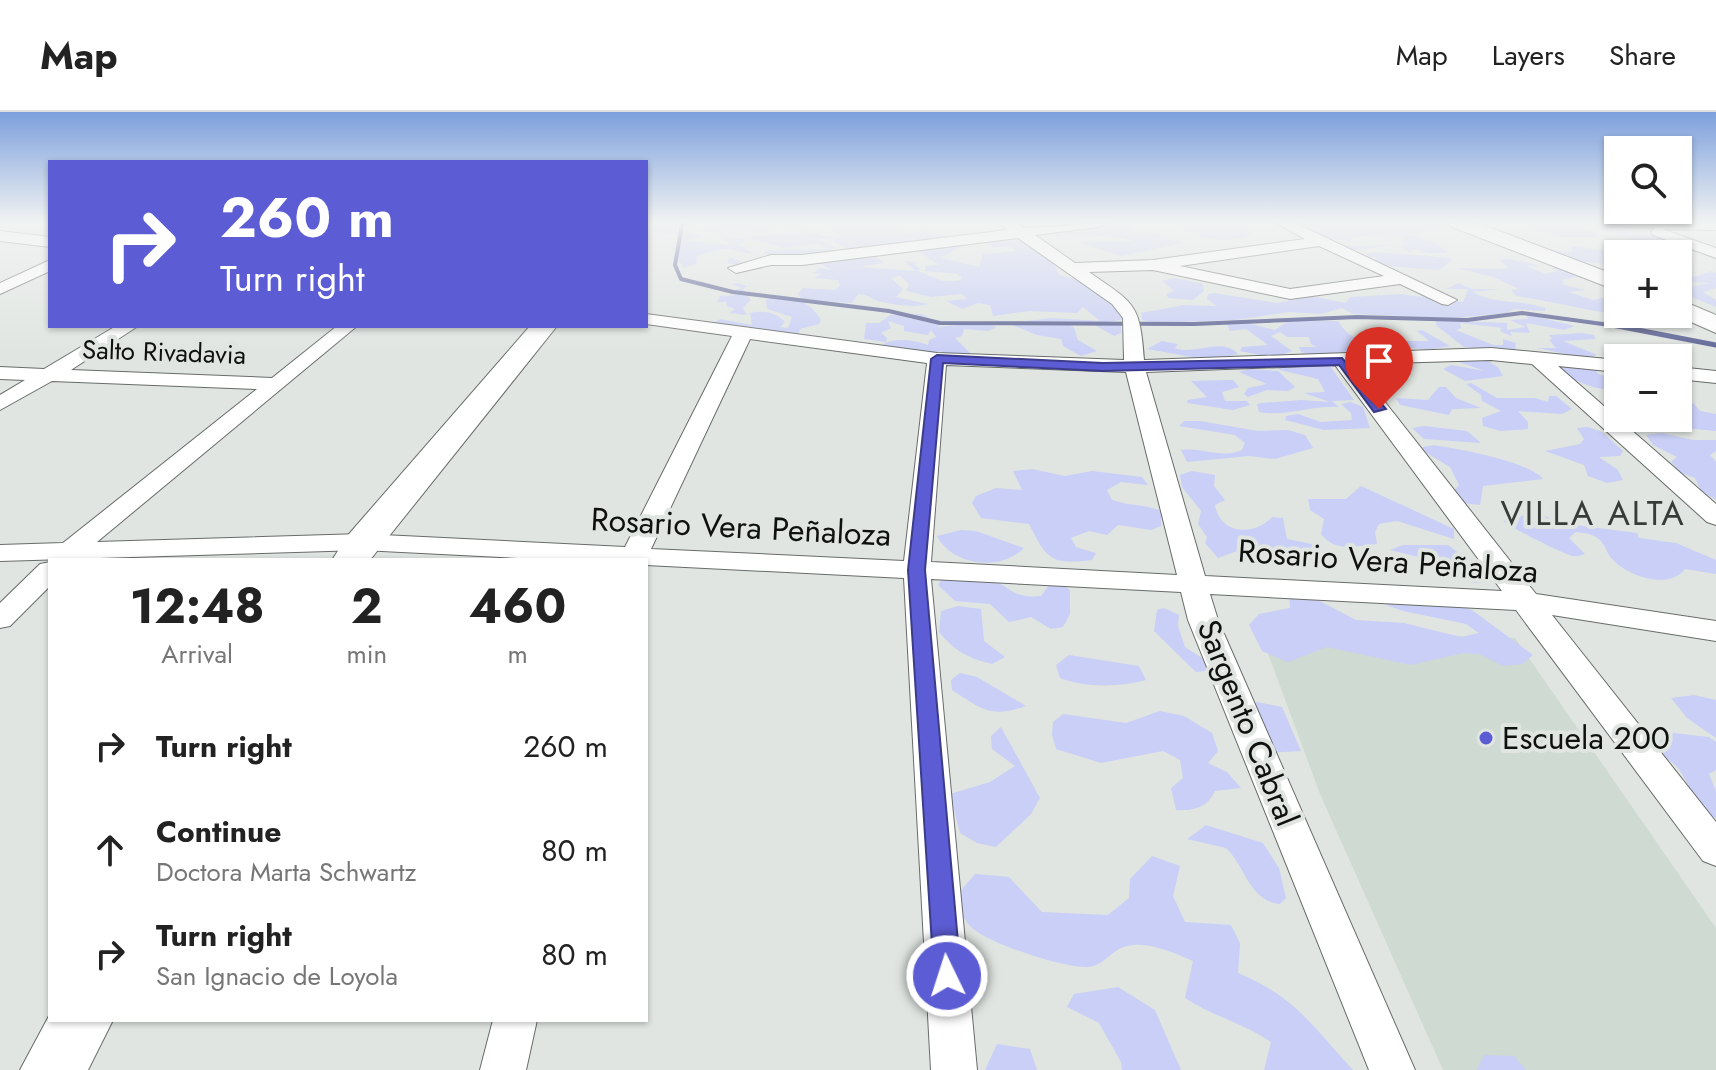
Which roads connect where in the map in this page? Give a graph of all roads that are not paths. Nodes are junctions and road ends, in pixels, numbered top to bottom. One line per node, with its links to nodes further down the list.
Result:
1 (44, 268): 9 (street)
2 (1075, 268): 3 (street); 24 (street, Sargento Cabral)
3 (1083, 268)
4 (1166, 268): 7 (street)
5 (1377, 268): 7 (street)
6 (1576, 268): 8 (main road)
7 (1401, 279): 10 (street)
8 (1604, 279)
9 (0, 289)
10 (1448, 300)
11 (1692, 310): 13 (street)
12 (1692, 313): 15 (main road)
13 (1716, 313)
14 (648, 319): 19 (street)
15 (1716, 325)
16 (126, 328): 27 (street)
17 (346, 328): 29 (street)
18 (542, 328): 32 (main road)
19 (743, 334): 21 (street); 34 (street)
20 (1535, 356): 22 (street); 23 (street); 31 (street)
21 (937, 359): 24 (street); 38 (street)
22 (1342, 361): 24 (street); 41 (street)
23 (1604, 364)
24 (1134, 365): 40 (street, Sargento Cabral)
25 (0, 373): 27 (street, Salto Rivadavia)
26 (1692, 374): 28 (street)
27 (47, 375): 29 (street, Salto Rivadavia); 30 (street)
28 (1716, 377)
29 (277, 384): 35 (street)
30 (0, 404)
31 (1716, 517)
32 (356, 551): 34 (street, Rosario Vera Peñaloza); 36 (street, Rosario Vera Peñaloza)
33 (0, 553): 37 (street, Rosario Vera Peñaloza)
34 (633, 557): 38 (street, Rosario Vera Peñaloza)
35 (62, 558)
36 (126, 558)
37 (48, 559)
38 (917, 570): 40 (street, Rosario Vera Peñaloza); 49 (street)
39 (48, 572): 42 (street)
40 (1196, 584): 41 (street, Rosario Vera Peñaloza); 50 (street, Sargento Cabral)
41 (1524, 601): 43 (street, Rosario Vera Peñaloza); 44 (street)
42 (0, 619)
43 (1716, 631)
44 (1716, 850)
45 (81, 1022): 47 (main road)
46 (515, 1022): 48 (street)
47 (52, 1070)
48 (503, 1070)
49 (954, 1070)
50 (1392, 1070)

